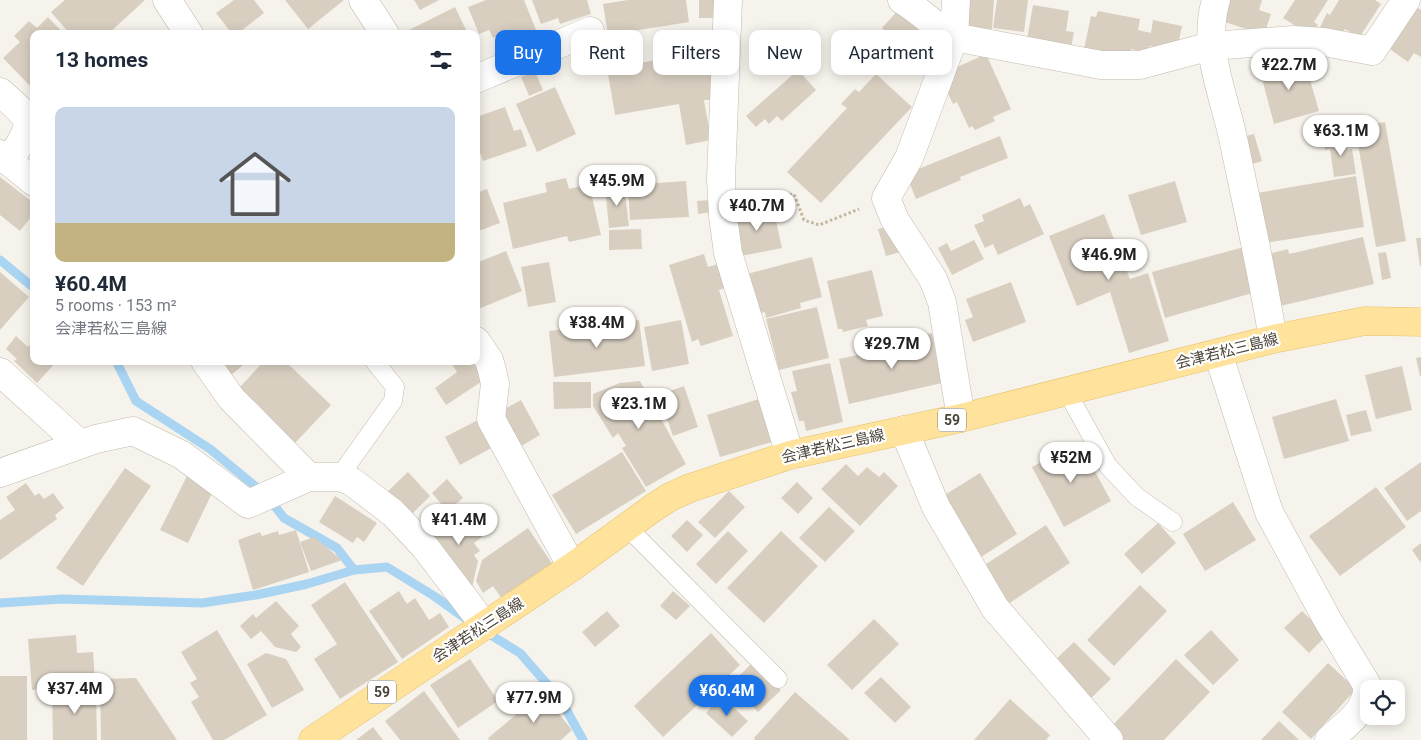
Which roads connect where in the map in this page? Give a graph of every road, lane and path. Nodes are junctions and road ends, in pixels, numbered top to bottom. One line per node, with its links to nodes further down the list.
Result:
1 (167, 0): 8 (street)
2 (363, 0): 9 (street)
3 (728, 0): 18 (street)
4 (902, 0): 10 (street)
5 (956, 0): 10 (street)
6 (1216, 0): 12 (street)
7 (1406, 0): 12 (street)
8 (186, 30)
9 (382, 30)
10 (954, 37): 12 (street); 17 (street)
11 (571, 39): 13 (street)
12 (1211, 46): 20 (street)
13 (480, 77)
14 (0, 92): 15 (street)
15 (4, 158): 16 (street)
16 (30, 179)
17 (886, 198): 18 (path); 27 (street)
18 (722, 205): 30 (street)
19 (1421, 322): 20 (main road, 会津若松三島線 / 59)
20 (1273, 339): 22 (main road, 会津若松三島線 / 59)
21 (480, 347): 36 (street)
22 (1218, 353): 26 (main road, 会津若松三島線 / 59); 41 (street)
23 (208, 365): 32 (street)
24 (377, 365): 33 (lane)
25 (0, 372): 29 (street)
26 (1067, 392): 27 (main road, 会津若松三島線 / 59); 34 (lane)
27 (961, 418): 28 (main road, 会津若松三島線 / 59)
28 (904, 430): 30 (main road, 会津若松三島線 / 59); 40 (street)
29 (80, 444): 31 (street); 32 (street)
30 (790, 455): 35 (main road, 会津若松三島線 / 59)
31 (0, 472)
32 (309, 477): 33 (street)
33 (339, 478): 37 (street)
34 (1173, 522)
35 (627, 527): 36 (main road, 会津若松三島線 / 59); 38 (lane)
36 (572, 567): 37 (main road, 会津若松三島線 / 59)
37 (485, 626): 39 (main road, 会津若松三島線 / 59)
38 (778, 679)
39 (313, 740)
40 (1109, 740)
41 (1329, 740)

